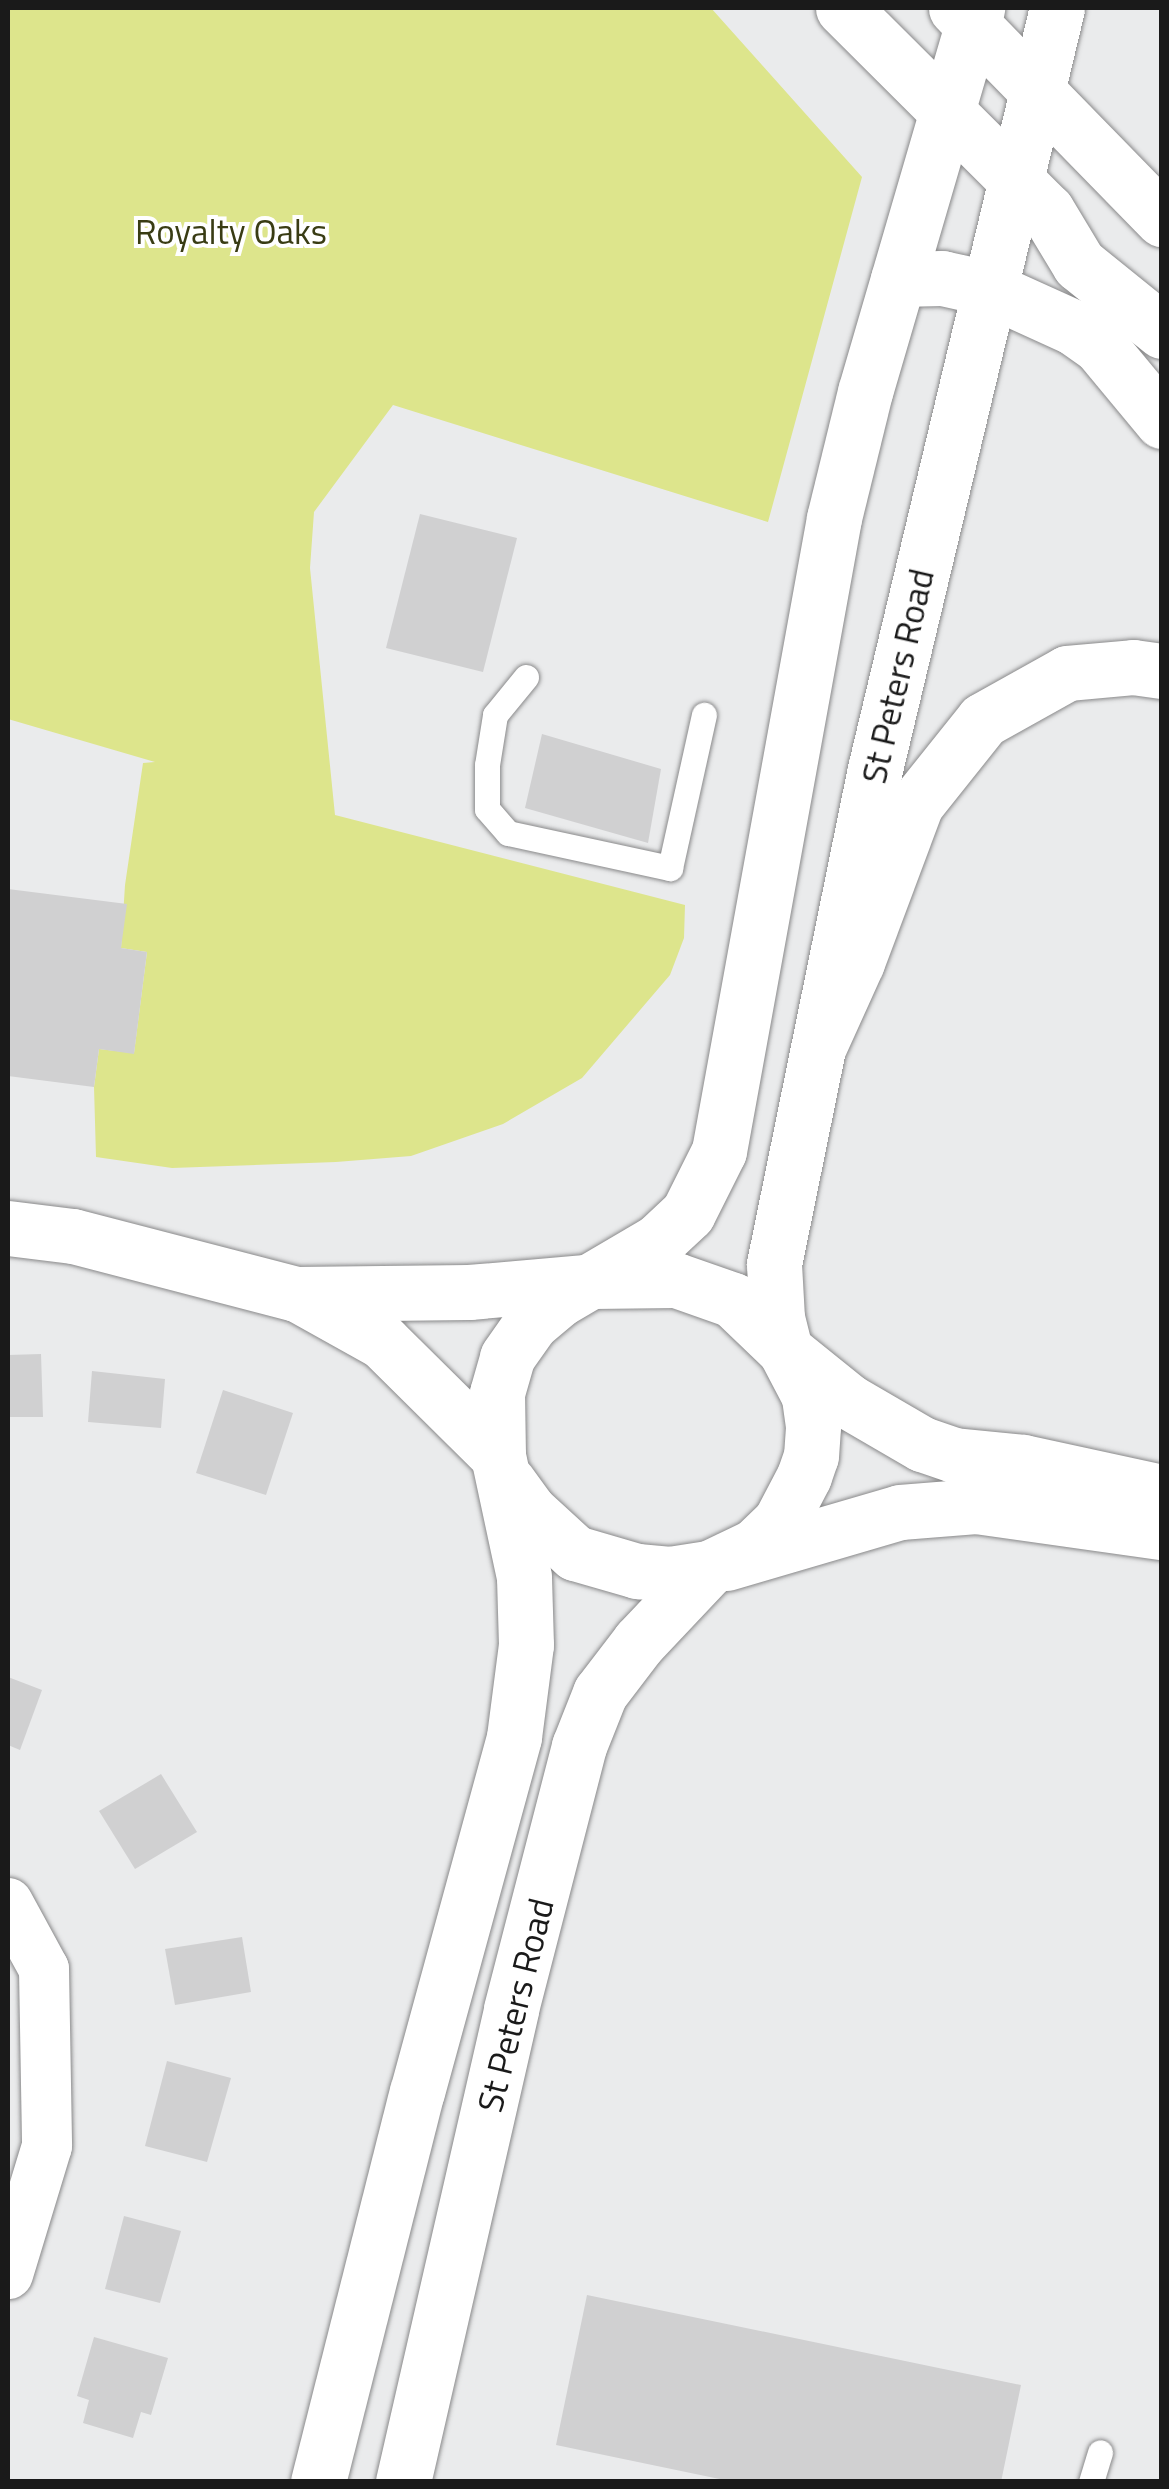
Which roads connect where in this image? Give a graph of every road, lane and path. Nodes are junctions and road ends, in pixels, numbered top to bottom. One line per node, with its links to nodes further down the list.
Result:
1 (843, 8): 4 (main road)
2 (1058, 8): 3 (main road, St Peters Road)
3 (988, 36): 4 (main road, St Peters Road); 4 (main road, St Peters Road); 5 (main road)
4 (979, 144): 6 (main road, St Peters Road); 7 (main road, St Peters Road); 8 (main road)
5 (1162, 219)
6 (898, 279): 7 (main road); 15 (main road, St Peters Road)
7 (987, 288): 9 (main road); 13 (main road, St Peters Road)
8 (1162, 330)
9 (1162, 421)
10 (1162, 671): 13 (main road)
11 (526, 678): 12 (lane)
12 (704, 715)
13 (820, 1044): 17 (main road, St Peters Road)
14 (8, 1228): 16 (main road)
15 (586, 1282): 16 (main road); 17 (main road); 18 (main road)
16 (296, 1294): 18 (main road)
17 (785, 1350): 19 (main road); 21 (main road)
18 (498, 1456): 21 (main road); 25 (main road, St Peters Road)
19 (1162, 1492)
20 (1162, 1532): 21 (main road)
21 (709, 1568): 26 (main road, St Peters Road)
22 (8, 1904): 23 (street)
23 (8, 2274)
24 (1100, 2452): 27 (lane)
25 (318, 2482)
26 (403, 2482)
27 (1091, 2482)

